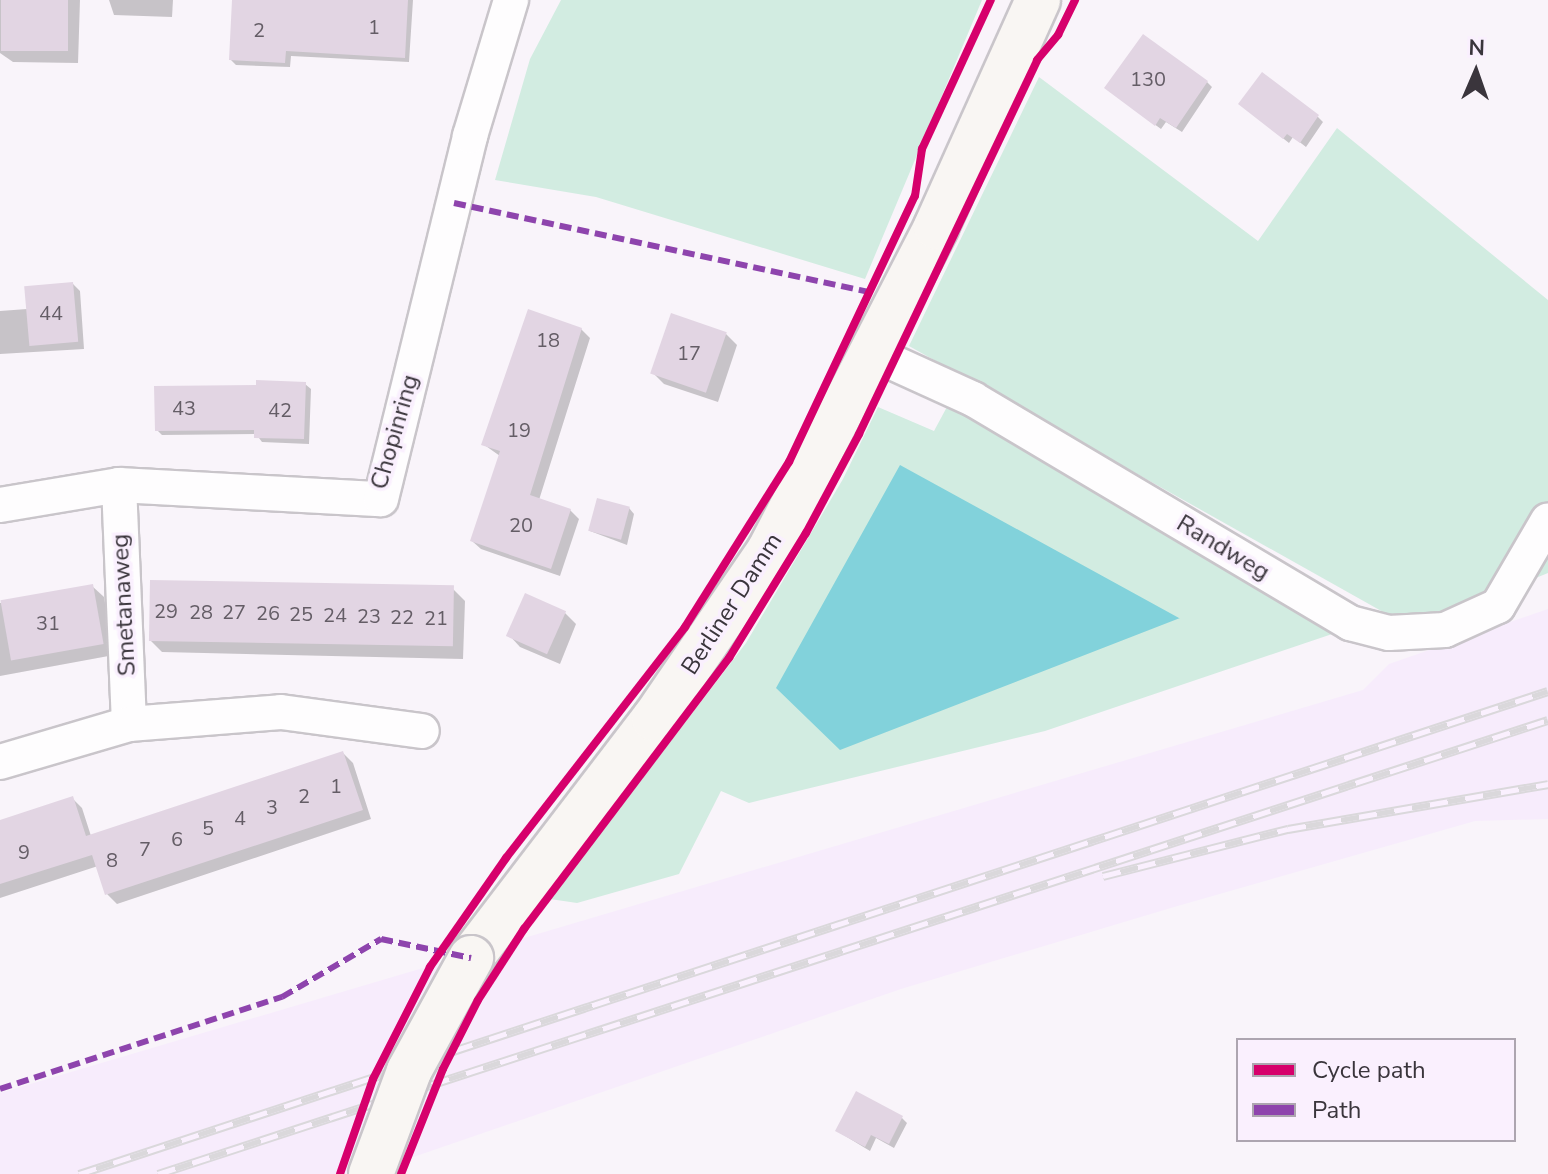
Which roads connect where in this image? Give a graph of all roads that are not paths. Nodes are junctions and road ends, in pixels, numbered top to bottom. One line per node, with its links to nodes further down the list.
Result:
1 (511, 0): 4 (street, Chopinring)
2 (1038, 0): 3 (main road, Berliner Damm)
3 (872, 353): 6 (street, Randweg); 10 (main road, Berliner Damm, bridge)
4 (119, 485): 5 (street, Chopinring); 7 (street, Smetanaweg)
5 (0, 505)
6 (1548, 520)
7 (129, 724): 8 (street); 9 (street)
8 (422, 731)
9 (0, 762)
10 (371, 1174)

